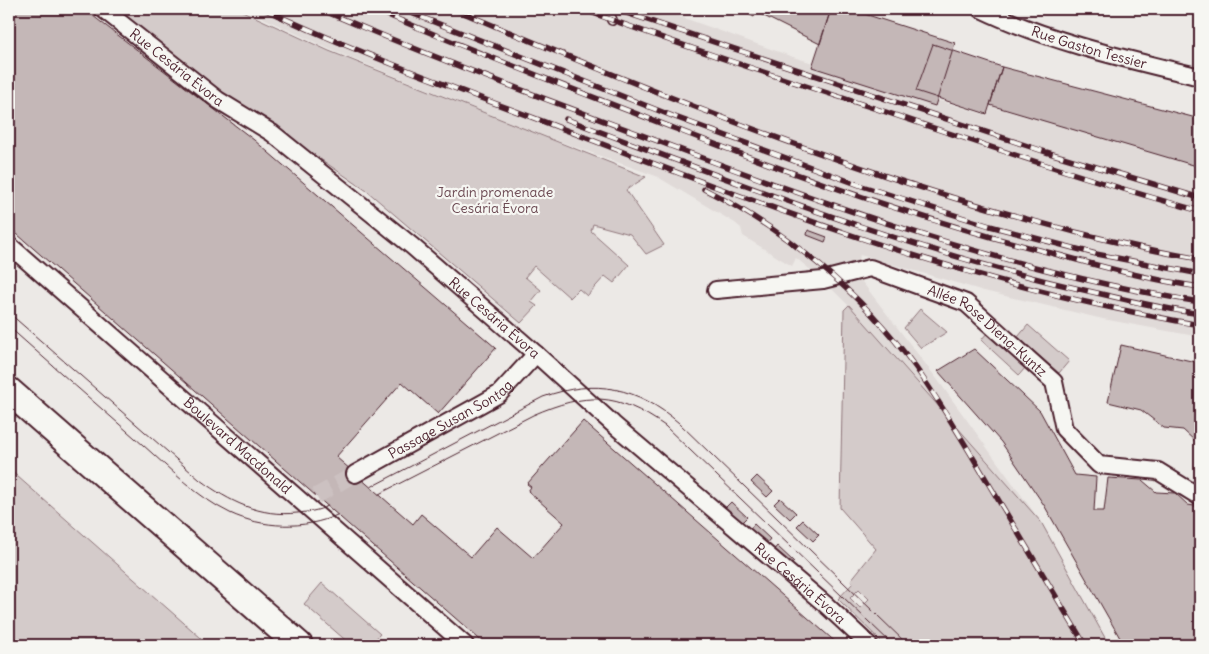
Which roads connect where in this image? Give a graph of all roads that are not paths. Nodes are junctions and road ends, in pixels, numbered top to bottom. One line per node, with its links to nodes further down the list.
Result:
1 (103, 9): 8 (street, Rue Cesária Évora)
2 (607, 9): 4 (lane)
3 (981, 9): 5 (street, Rue Gaston Tessier)
4 (612, 20)
5 (1200, 78)
6 (9, 245): 11 (street, Boulevard Macdonald)
7 (716, 290): 13 (street, Allée Rose Dieng-Kuntz)
8 (536, 354): 10 (street, Passage Susan Sontag); 16 (street, Rue Cesária Évora)
9 (9, 391): 14 (main road)
10 (356, 474)
11 (292, 494): 12 (street); 15 (street, Boulevard Macdonald)
12 (316, 496)
13 (1200, 497)
14 (299, 645)
15 (466, 645)
16 (870, 645)

